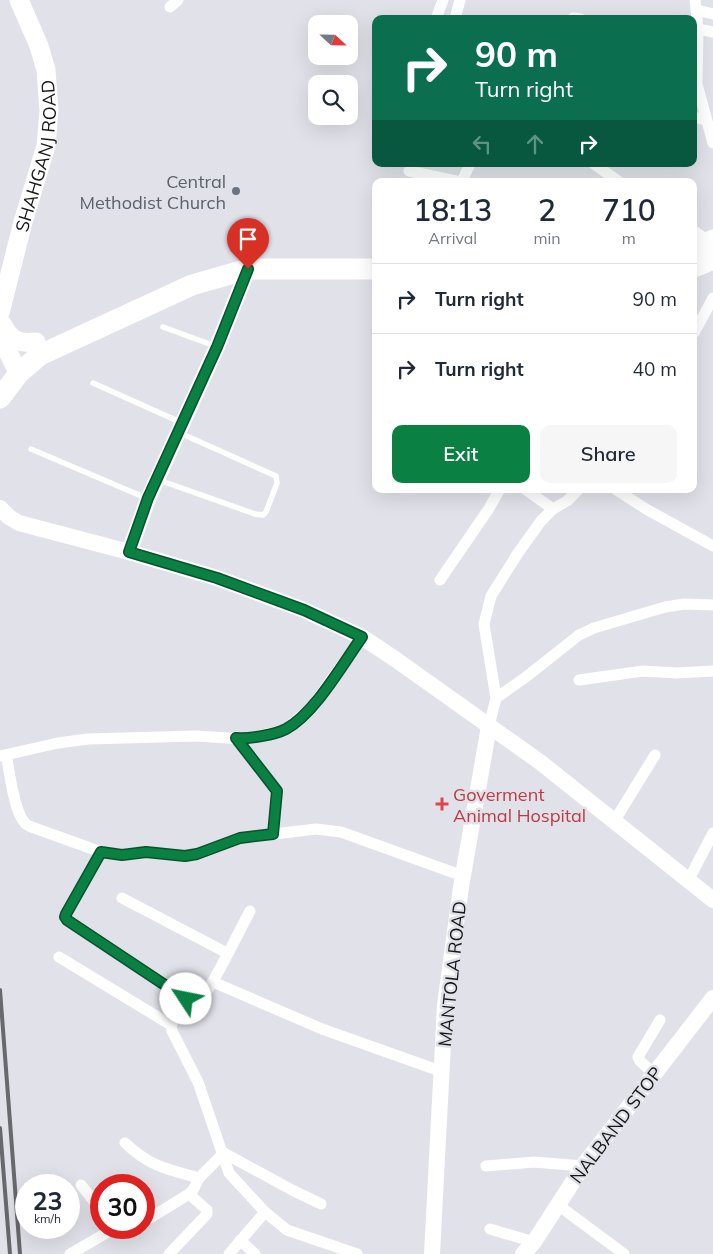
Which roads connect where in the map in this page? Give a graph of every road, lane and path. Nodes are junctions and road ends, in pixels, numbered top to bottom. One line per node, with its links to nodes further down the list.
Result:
1 (19, 0): 25 (main road, SHAHGANJ ROAD)
2 (442, 0): 6 (street)
3 (460, 0): 7 (street)
4 (696, 5): 5 (street)
5 (713, 14)
6 (437, 15)
7 (456, 15)
8 (697, 28): 9 (street)
9 (713, 32)
10 (697, 84): 11 (street)
11 (708, 104): 13 (street)
12 (697, 118): 13 (street)
13 (706, 120): 14 (street)
14 (712, 137)
15 (598, 167): 18 (street)
16 (409, 172): 17 (street)
17 (442, 178)
18 (614, 178)
19 (705, 244): 21 (highway)
20 (372, 259): 29 (highway)
21 (697, 261)
22 (248, 269): 23 (highway); 30 (street); 31 (highway)
23 (372, 269)
24 (713, 298): 28 (street)
25 (0, 313)
26 (0, 321): 29 (main road); 31 (main road)
27 (163, 327): 30 (lane)
28 (697, 327)
29 (36, 342): 31 (highway)
30 (217, 347): 34 (street)
31 (10, 369): 33 (highway)
32 (93, 383): 34 (lane)
33 (0, 398)
34 (180, 427): 36 (street); 36 (lane)
35 (32, 449): 41 (lane)
36 (156, 479): 41 (street)
37 (498, 493): 46 (street)
38 (531, 493): 43 (street)
39 (575, 493): 43 (street)
40 (621, 493): 44 (street)
41 (148, 498): 45 (street)
42 (0, 508): 45 (street)
43 (553, 509): 51 (street)
44 (713, 546)
45 (129, 552): 48 (street)
46 (440, 580)
47 (713, 604): 51 (street)
48 (362, 637): 52 (street); 53 (street)
49 (713, 671): 50 (street)
50 (579, 680)
51 (495, 695): 52 (street)
52 (489, 726): 56 (street); 60 (street, MANTOLA ROAD)
53 (236, 738): 54 (street); 58 (street)
54 (3, 756): 59 (street)
55 (654, 756): 56 (street)
56 (614, 820): 61 (street)
57 (713, 833): 61 (street)
58 (273, 834): 59 (street); 60 (street)
59 (101, 852): 69 (street)
60 (463, 876): 72 (street, MANTOLA ROAD)
61 (688, 881): 63 (street)
62 (122, 898): 65 (street)
63 (713, 900)
64 (250, 911): 65 (street)
65 (227, 953): 67 (street)
66 (59, 957): 71 (street)
67 (213, 982): 69 (street); 72 (street)
68 (713, 998): 73 (street, NALBAND STOP)
69 (186, 999): 71 (street)
70 (660, 1020): 73 (street)
71 (171, 1025): 75 (street)
72 (443, 1072): 95 (street, MANTOLA ROAD)
73 (653, 1073): 77 (street, NALBAND STOP)
74 (125, 1143): 78 (street)
75 (224, 1152): 78 (street); 82 (street); 84 (street)
76 (486, 1166): 77 (street)
77 (583, 1166): 83 (street, NALBAND STOP)
78 (199, 1178): 80 (street)
79 (81, 1185): 81 (street)
80 (189, 1194): 85 (street); 91 (street)
81 (90, 1196)
82 (321, 1204)
83 (558, 1205): 89 (street, NALBAND STOP); 96 (street)
84 (265, 1212): 88 (street); 94 (street)
85 (155, 1215)
86 (490, 1229): 89 (street)
87 (96, 1239): 90 (street)
88 (240, 1240): 92 (street); 93 (street)
89 (529, 1248)
90 (70, 1254)
91 (169, 1254)
92 (229, 1254)
93 (255, 1254)
94 (357, 1254)
95 (432, 1254)
96 (624, 1254)

